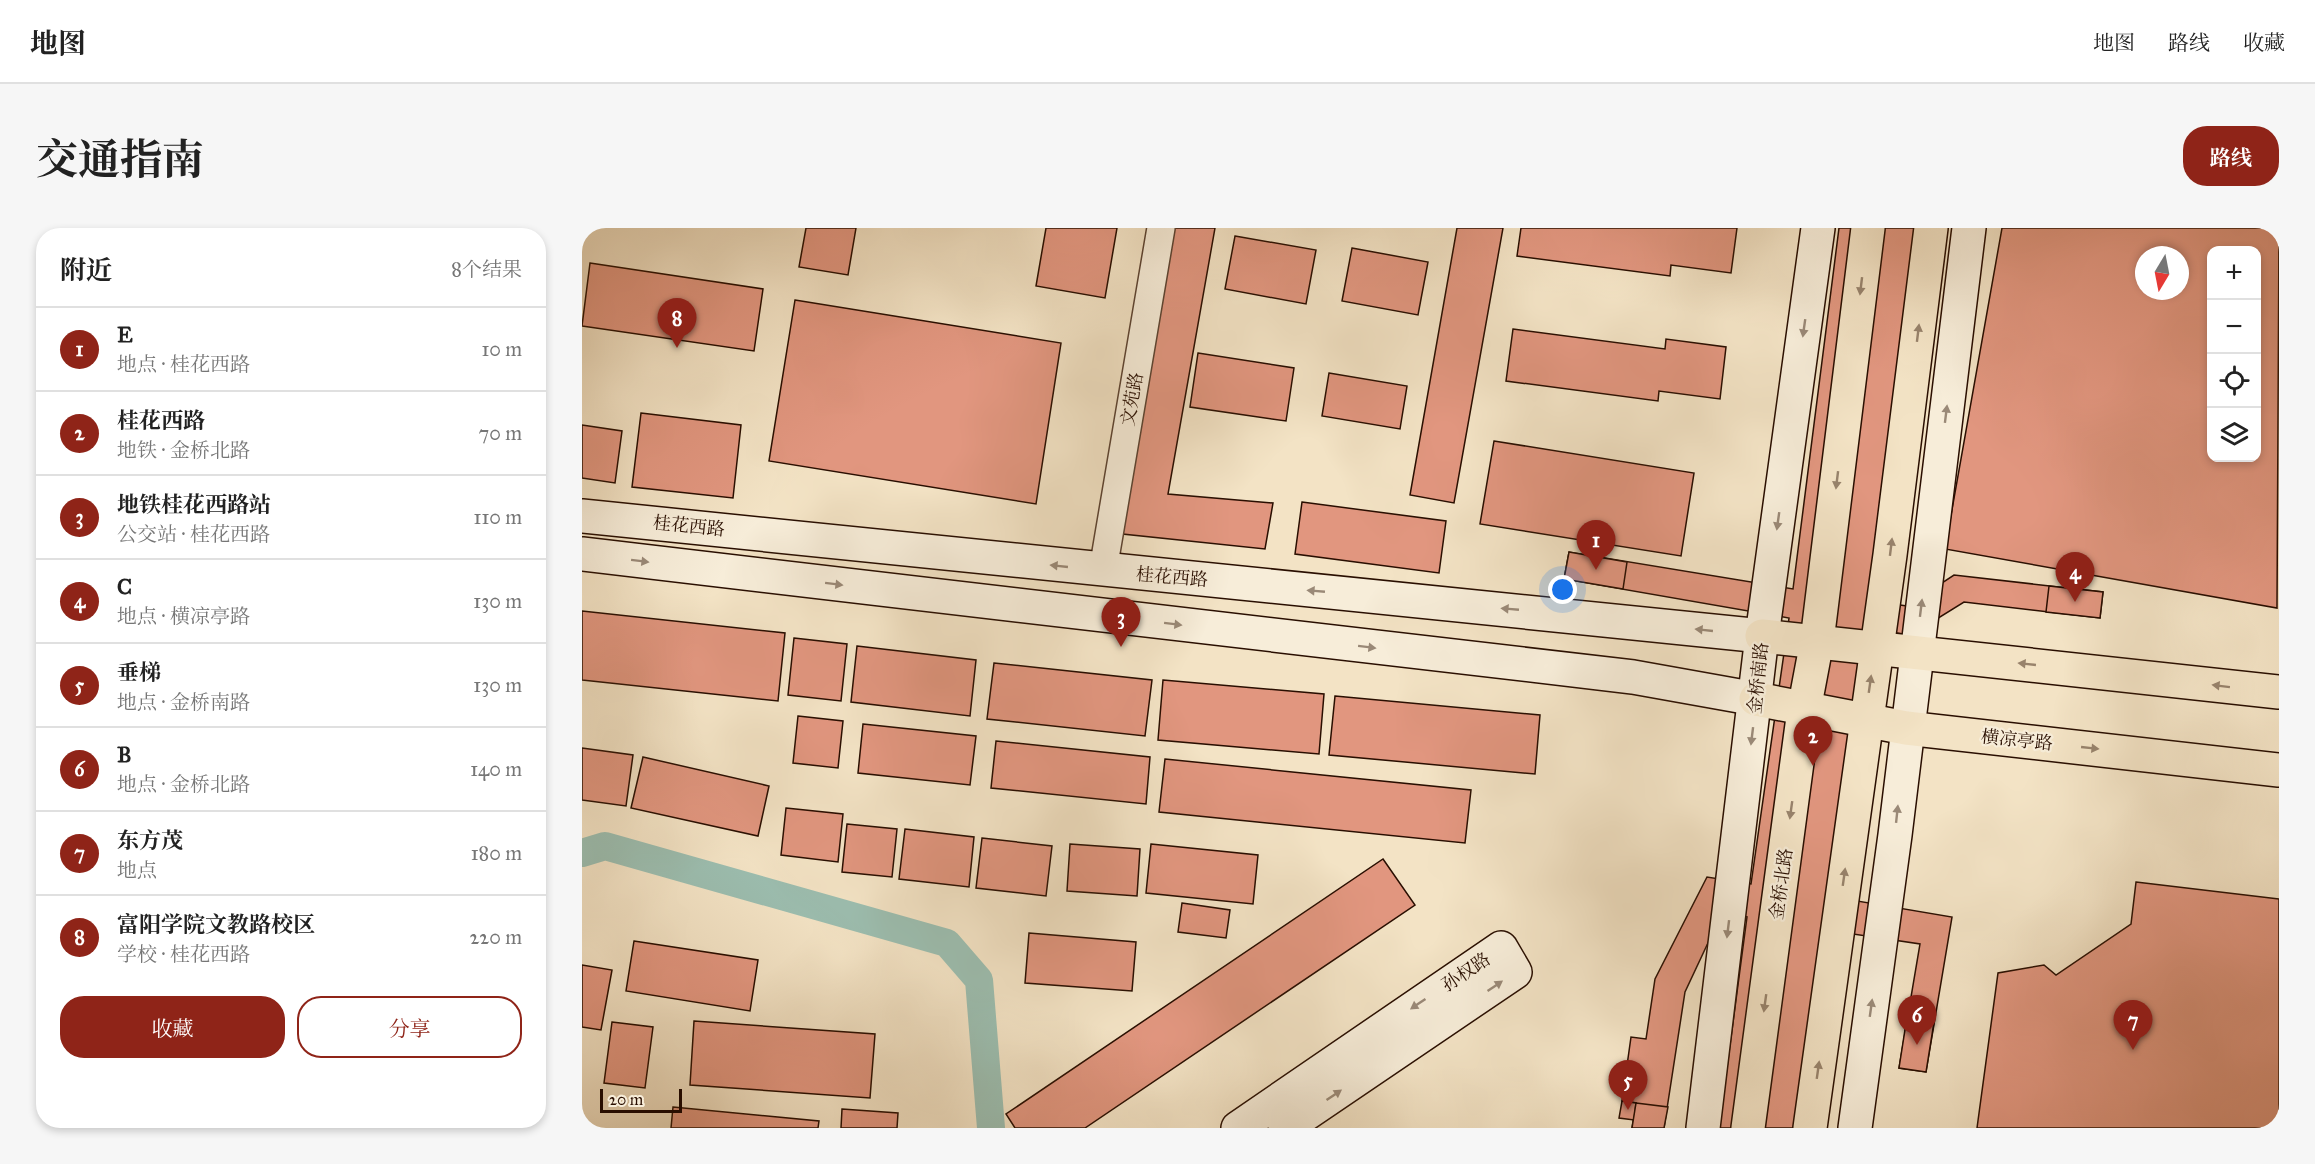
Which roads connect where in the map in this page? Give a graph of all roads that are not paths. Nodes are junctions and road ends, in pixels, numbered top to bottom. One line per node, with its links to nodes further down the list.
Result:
1 (1161, 228): 8 (street, 文苑路)
2 (1818, 228): 9 (main road, 金桥南路, one-way to 9)
3 (1868, 228): 10 (main road, one-way to 10)
4 (1931, 228): 11 (main road, one-way to 4)
5 (1969, 228): 12 (main road, one-way to 5)
6 (582, 516): 8 (main road, 桂花西路, one-way to 6)
7 (582, 554): 14 (main road, one-way to 14)
8 (1103, 570): 9 (main road, 桂花西路, one-way to 8)
9 (1762, 636): 10 (main road); 14 (main road, 金桥南路)
10 (1817, 641): 11 (main road); 15 (main road, 金桥北路)
11 (1875, 647): 12 (main road); 16 (main road, one-way to 11)
12 (1916, 651): 13 (main road, one-way to 12); 17 (main road)
13 (2279, 692)
14 (1756, 699): 15 (main road, 横凉亭路); 21 (main road, 金桥南路, one-way to 21)
15 (1804, 710): 16 (main road, 横凉亭路); 22 (main road, 金桥北路, one-way to 22)
16 (1865, 721): 17 (main road, 横凉亭路); 23 (main road, one-way to 16)
17 (1906, 728): 18 (main road, 横凉亭路, one-way to 18); 24 (main road, one-way to 17)
18 (2279, 770)
19 (1238, 1128): 20 (main road, 孙权路, one-way to 19)
20 (1285, 1128)
21 (1703, 1128)
22 (1748, 1128)
23 (1810, 1128)
24 (1855, 1128)

